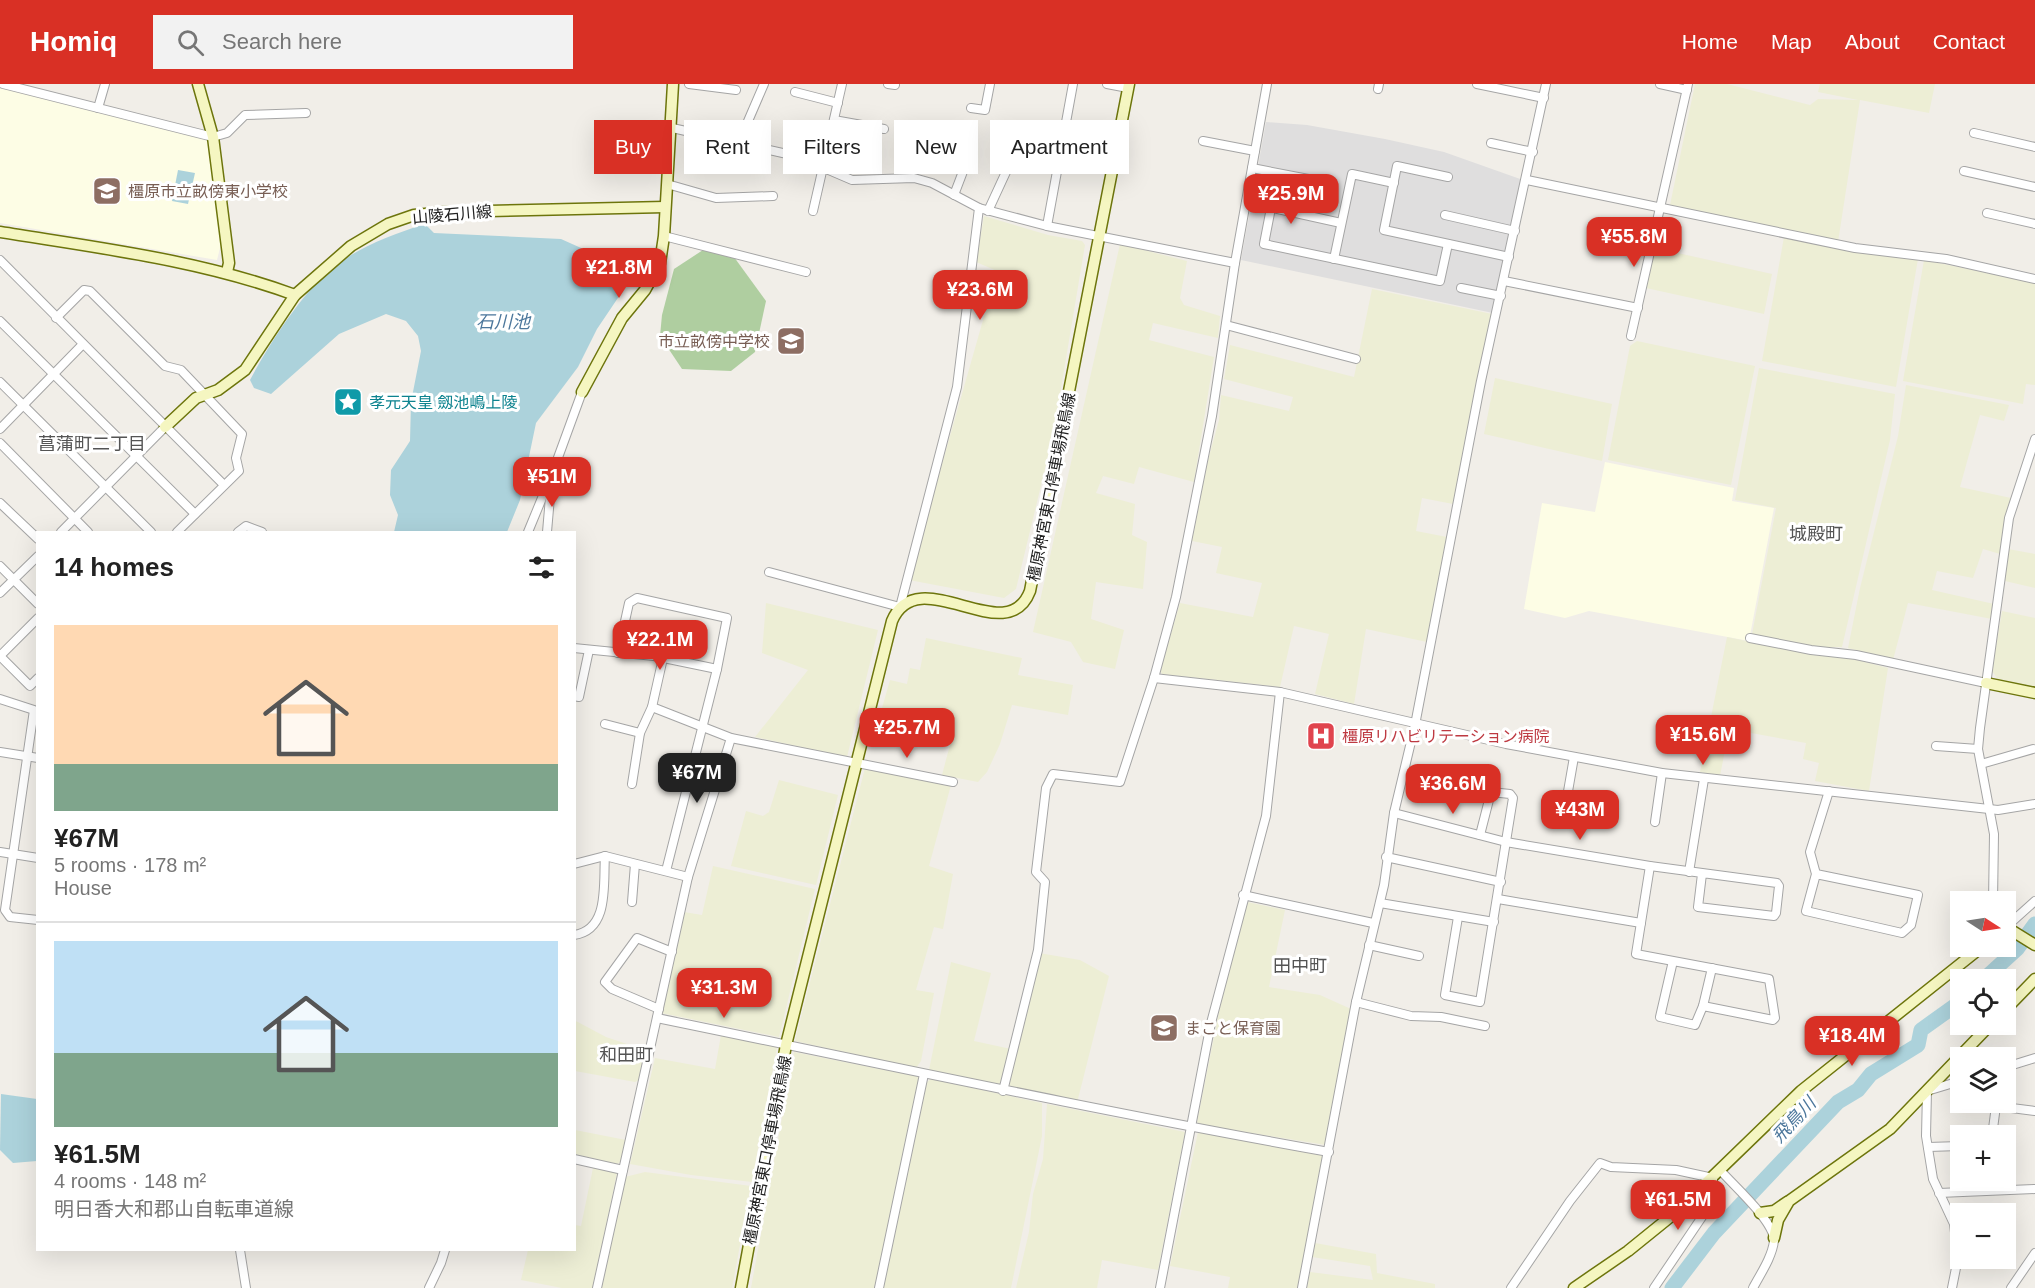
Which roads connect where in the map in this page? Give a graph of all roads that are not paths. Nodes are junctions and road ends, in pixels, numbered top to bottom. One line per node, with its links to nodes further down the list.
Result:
1 (3, 84): 21 (street)
2 (105, 84): 21 (street)
3 (198, 84): 29 (main road)
4 (673, 84): 24 (main road)
5 (689, 84): 17 (street)
6 (764, 84): 25 (street)
7 (842, 84): 20 (street)
8 (990, 84): 22 (street)
9 (1073, 84): 27 (street)
10 (1107, 84): 15 (street)
11 (1267, 84): 33 (street)
12 (1477, 84): 19 (street)
13 (1546, 84): 19 (street)
14 (1660, 84): 16 (street)
15 (1128, 86): 65 (main road, 橿原神宮東口停車場飛鳥線)
16 (1688, 87): 53 (street)
17 (736, 90)
18 (795, 92): 20 (street)
19 (1544, 98): 34 (street)
20 (838, 103): 26 (street)
21 (98, 108): 29 (street)
22 (971, 108)
23 (306, 113): 29 (street)
24 (669, 120)
25 (748, 120)
26 (834, 120)
27 (1066, 120)
28 (1974, 133): 32 (street)
29 (213, 137): 72 (main road)
30 (1203, 141): 33 (street)
31 (1491, 143): 34 (street)
32 (2035, 147)
33 (1255, 151): 35 (street)
34 (1533, 152): 44 (street)
35 (1252, 168): 45 (street); 51 (street)
36 (1964, 171): 48 (street)
37 (667, 174): 47 (main road)
38 (821, 174): 56 (street)
39 (837, 174): 49 (street)
40 (962, 174): 49 (street)
41 (1005, 174): 57 (street)
42 (1056, 174): 62 (street)
43 (1448, 177): 46 (street)
44 (1527, 180): 53 (street); 63 (street)
45 (1324, 182)
46 (1394, 183): 60 (street); 67 (street)
47 (667, 184): 50 (street); 52 (main road)
48 (2035, 187)
49 (954, 195): 54 (street)
50 (773, 196)
51 (1246, 202): 55 (street); 71 (street)
52 (665, 207): 66 (main road); 77 (main road, 山陵石川線)
53 (1661, 207): 74 (street); 79 (street)
54 (979, 208): 57 (street); 118 (street)
55 (1271, 208): 60 (street); 69 (street)
56 (813, 211)
57 (988, 212): 62 (street)
58 (1987, 213): 61 (street)
59 (1445, 215): 63 (street)
60 (1341, 223): 69 (street)
61 (2035, 224)
62 (1047, 226): 65 (street)
63 (1515, 231): 68 (street)
64 (0, 232): 72 (main road)
65 (1099, 235): 71 (street); 118 (main road, 橿原神宮東口停車場飛鳥線)
66 (664, 236): 73 (street); 88 (main road)
67 (1448, 244): 68 (street); 69 (street)
68 (1509, 257): 75 (street)
69 (1334, 259)
70 (0, 261): 80 (street)
71 (1235, 263): 82 (street)
72 (227, 272): 77 (main road)
73 (806, 272)
74 (2035, 279)
75 (1504, 281): 78 (street); 79 (street)
76 (1461, 288): 78 (street)
77 (295, 295): 89 (main road, 山陵石川線)
78 (1501, 296): 136 (street)
79 (1638, 308): 83 (street)
80 (56, 318): 84 (street); 89 (street)
81 (0, 321): 86 (street)
82 (1226, 325): 85 (street); 127 (street)
83 (1630, 336)
84 (83, 344): 86 (street); 91 (street)
85 (1356, 359)
86 (54, 374): 90 (street); 95 (street)
87 (0, 382): 90 (street)
88 (582, 392): 97 (street)
89 (202, 394): 91 (main road, 山陵石川線); 98 (street)
90 (23, 405): 92 (street); 99 (street)
91 (165, 427): 95 (street); 98 (street)
92 (0, 429)
93 (2035, 439): 96 (street)
94 (0, 443): 102 (street)
95 (137, 457): 99 (street); 101 (street)
96 (2031, 465): 129 (street)
97 (552, 474): 109 (street); 110 (street)
98 (224, 485): 101 (street)
99 (107, 487): 102 (street); 105 (street)
100 (0, 503): 111 (street)
101 (195, 514): 106 (street)
102 (74, 519): 103 (street); 104 (street)
103 (62, 531)
104 (87, 531)
105 (150, 531)
106 (178, 531)
107 (239, 531): 108 (street)
108 (259, 531)
109 (528, 531)
110 (547, 531)
111 (36, 538)
112 (36, 558): 115 (street)
113 (0, 566): 115 (street)
114 (769, 572): 118 (street)
115 (14, 580): 116 (street); 117 (street)
116 (0, 593)
117 (36, 601)
118 (900, 607): 147 (main road, 橿原神宮東口停車場飛鳥線)
119 (36, 620): 124 (street)
120 (1750, 638): 129 (street)
121 (576, 648): 122 (street)
122 (590, 650): 123 (street); 132 (street)
123 (618, 653): 125 (street); 126 (street)
124 (0, 656): 128 (street)
125 (663, 658): 126 (street); 134 (street)
126 (717, 669): 137 (street)
127 (1154, 678): 130 (street); 209 (street)
128 (36, 680)
129 (1986, 683): 131 (main road); 141 (street)
130 (1280, 692): 136 (street); 176 (street)
131 (2035, 693)
132 (576, 696)
133 (0, 699): 144 (street)
134 (652, 707): 137 (street); 138 (street)
135 (605, 724): 138 (street)
136 (1415, 724): 145 (street); 156 (street)
137 (702, 728): 139 (street); 169 (street)
138 (640, 733): 152 (street)
139 (731, 738): 147 (street); 173 (street)
140 (1936, 746): 141 (street)
141 (1978, 749): 148 (street)
142 (2033, 749): 148 (street)
143 (0, 752): 144 (street)
144 (28, 756): 146 (street); 162 (street)
145 (1574, 757): 149 (street); 157 (street)
146 (36, 758)
147 (857, 762): 151 (street); 204 (main road, 橿原神宮東口停車場飛鳥線)
148 (1981, 764): 155 (street)
149 (1662, 773): 150 (street); 158 (street)
150 (1704, 779): 153 (street); 170 (street)
151 (953, 782)
152 (632, 784)
153 (1828, 791): 155 (street); 172 (street)
154 (2035, 804): 155 (street)
155 (1991, 808): 175 (street)
156 (1394, 813): 159 (street); 164 (street)
157 (1563, 820)
158 (1654, 822)
159 (1480, 835): 160 (street); 160 (street)
160 (1506, 842): 168 (street); 174 (street)
161 (0, 852): 162 (street)
162 (14, 854): 165 (street); 182 (street)
163 (605, 856): 166 (street); 167 (street); 187 (street)
164 (1386, 857): 174 (street); 180 (street)
165 (36, 858)
166 (576, 863)
167 (635, 864): 169 (street); 179 (street)
168 (1650, 866): 170 (street); 186 (street)
169 (666, 871): 173 (street)
170 (1689, 872): 171 (street)
171 (1702, 874): 171 (street)
172 (1816, 874): 172 (street)
173 (688, 877): 191 (street)
174 (1501, 882): 177 (street)
175 (1993, 891)
176 (1243, 895): 185 (street); 213 (street)
177 (1498, 899): 184 (street); 186 (street)
178 (2035, 901): 183 (street)
179 (632, 902)
180 (1380, 903): 181 (street); 185 (street)
181 (1458, 917): 184 (street); 184 (street)
182 (36, 920)
183 (2016, 921)
184 (1494, 922)
185 (1373, 923): 189 (street)
186 (1641, 923): 194 (street)
187 (576, 934)
188 (2016, 934): 190 (main road)
189 (1369, 945): 192 (street); 198 (street)
190 (2035, 945)
191 (672, 952): 200 (street); 200 (street)
192 (1419, 956)
193 (1969, 957): 219 (main road)
194 (1673, 961): 195 (street); 199 (street)
195 (1712, 968): 199 (street); 199 (street)
196 (2035, 979): 197 (main road)
197 (2016, 999)
198 (1356, 1002): 202 (street); 216 (street)
199 (1703, 1006)
200 (659, 1009): 201 (street)
201 (657, 1018): 204 (street); 218 (street)
202 (1485, 1026)
203 (1980, 1035): 210 (main road)
204 (786, 1045): 207 (street); 231 (main road, 橿原神宮東口停車場飛鳥線)
205 (2035, 1058): 206 (street)
206 (2016, 1064)
207 (924, 1074): 209 (street); 232 (street)
208 (1950, 1084): 210 (street)
209 (1003, 1091): 213 (street)
210 (1927, 1091): 215 (street); 222 (main road)
211 (2035, 1111): 212 (street)
212 (1993, 1125)
213 (1191, 1127): 216 (street); 233 (street)
214 (1950, 1146): 215 (street)
215 (1928, 1147): 221 (street)
216 (1329, 1152): 234 (street)
217 (576, 1159): 218 (street)
218 (623, 1170): 230 (street)
219 (1720, 1175): 223 (street); 235 (street); 236 (main road); 237 (street)
220 (2035, 1189): 221 (street)
221 (1939, 1193): 239 (street)
222 (1789, 1201): 223 (main road); 224 (main road)
223 (1757, 1210): 224 (street)
224 (1774, 1238): 238 (street)
225 (240, 1251): 228 (street)
226 (444, 1251): 229 (street)
227 (2035, 1252): 240 (street)
228 (246, 1288)
229 (429, 1288)
230 (597, 1288)
231 (741, 1288)
232 (879, 1288)
233 (1160, 1288)
234 (1302, 1288)
235 (1511, 1288)
236 (1574, 1288)
237 (1653, 1288)
238 (1753, 1288)
239 (1952, 1288)
240 (2012, 1288)

